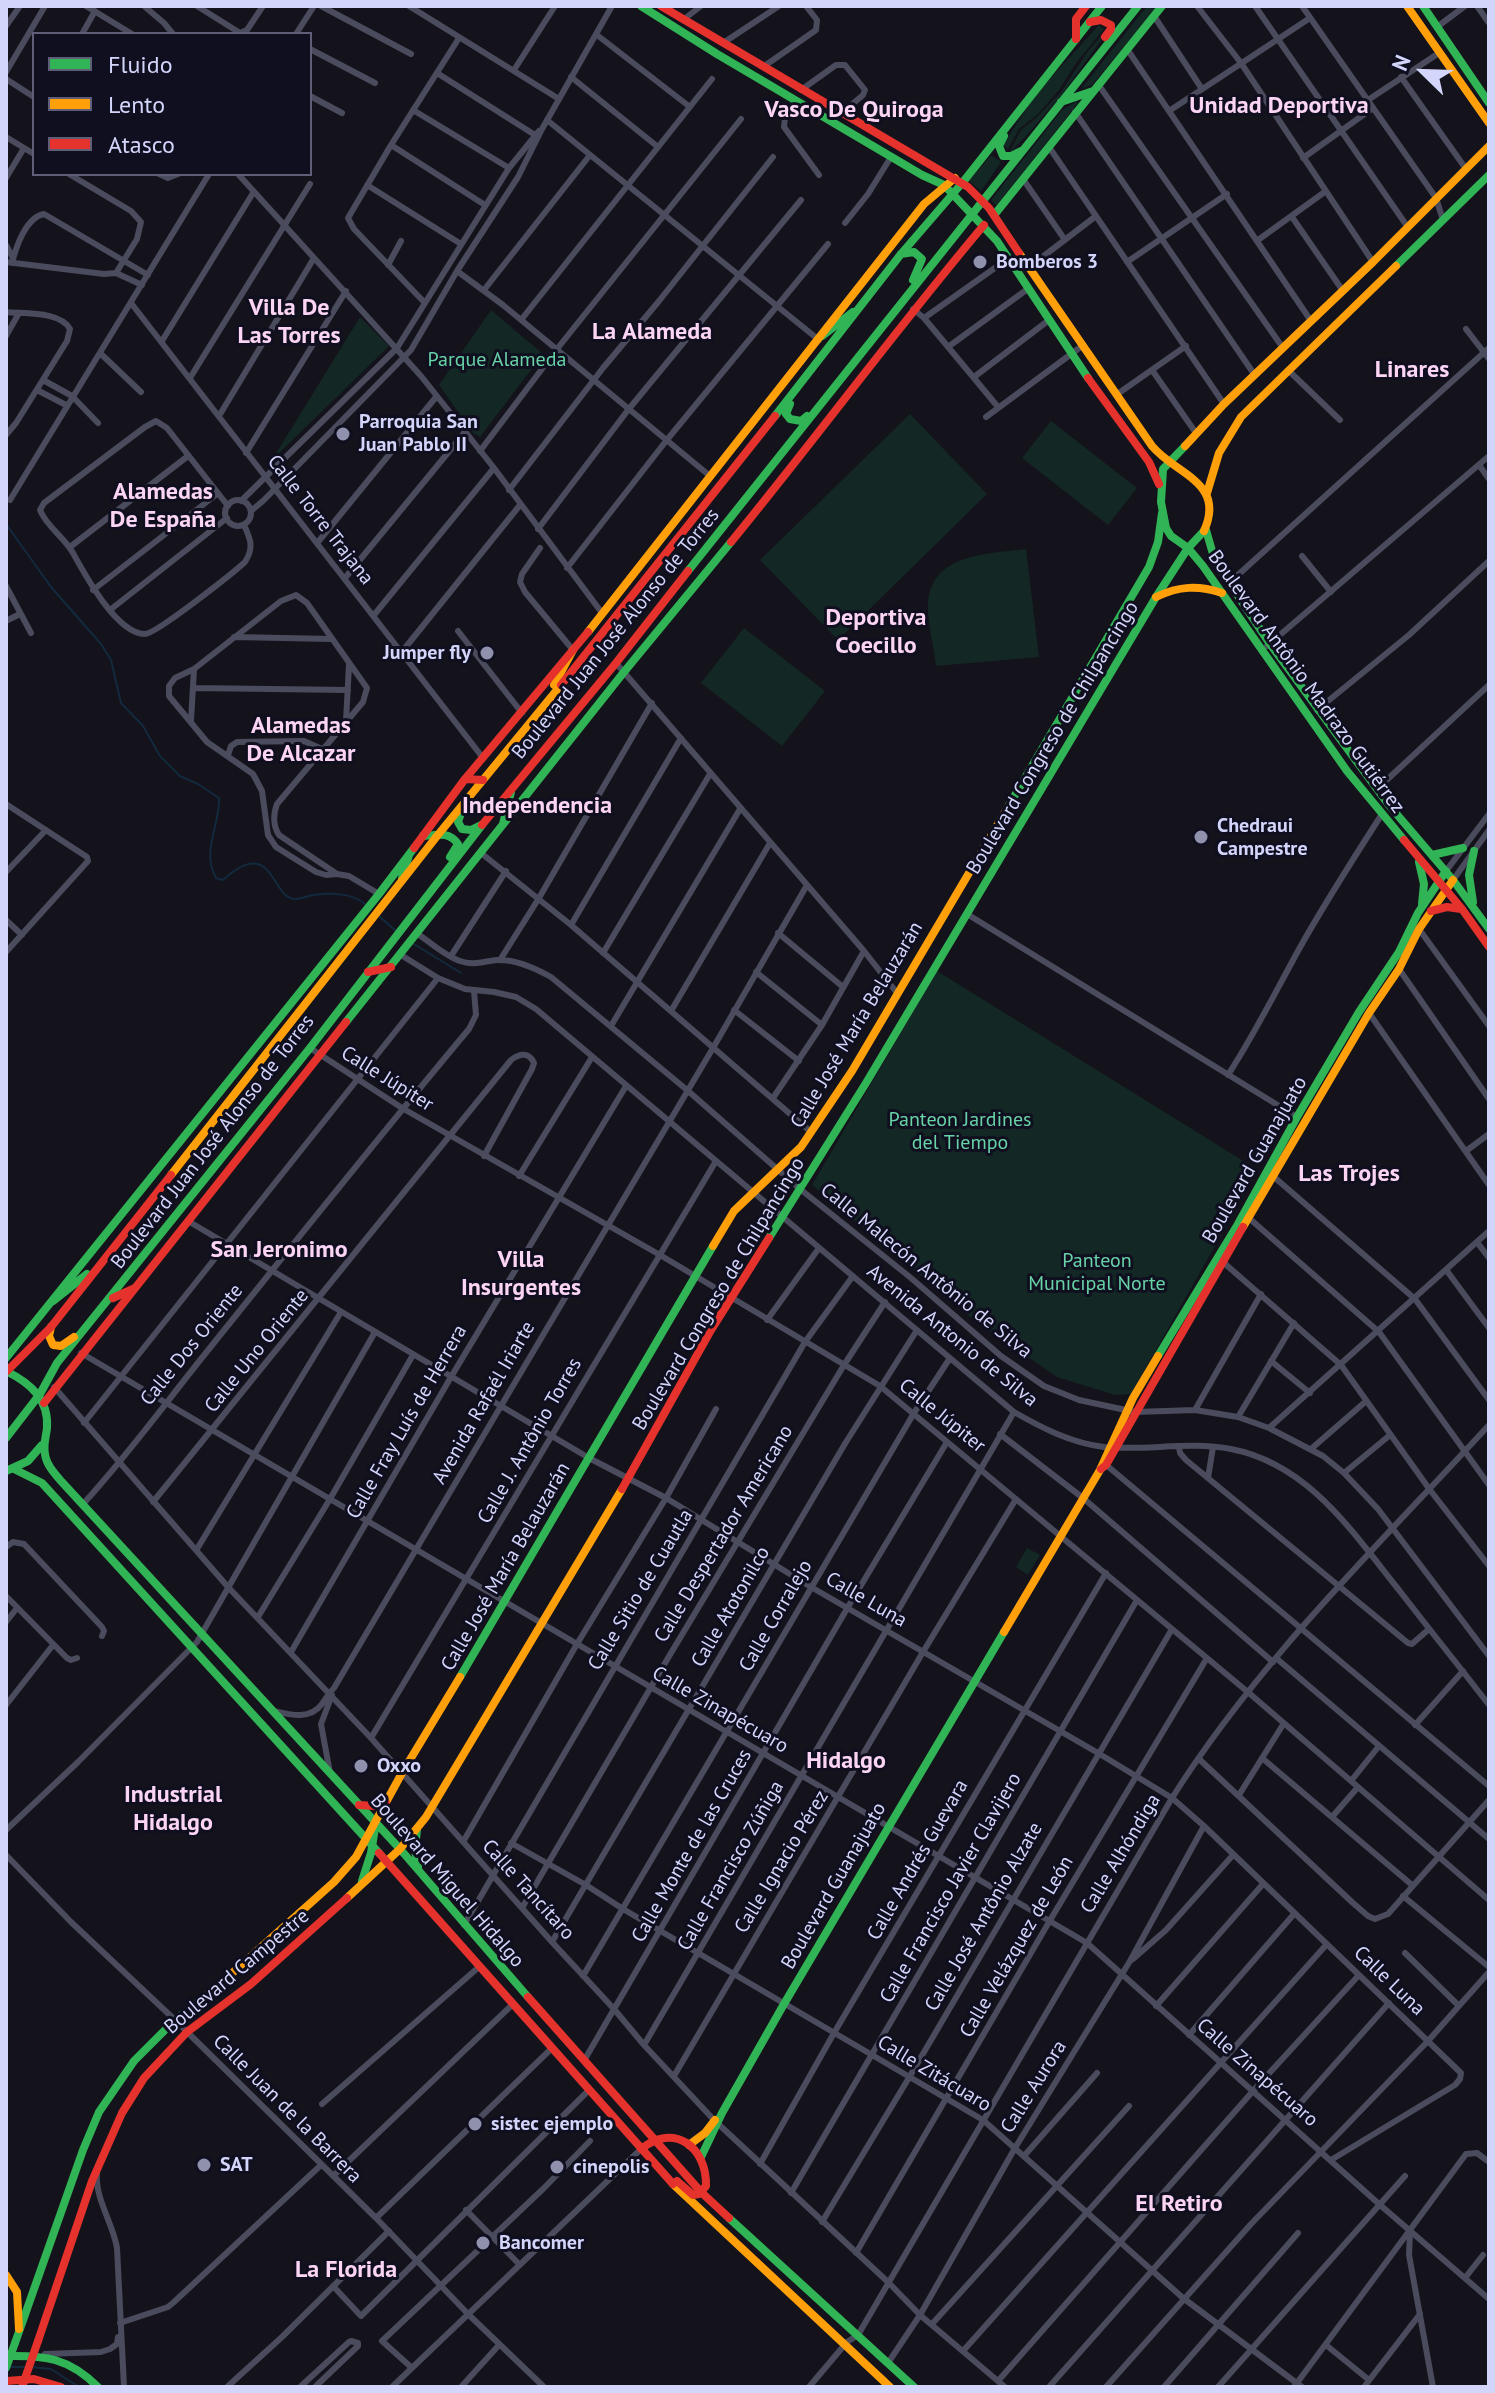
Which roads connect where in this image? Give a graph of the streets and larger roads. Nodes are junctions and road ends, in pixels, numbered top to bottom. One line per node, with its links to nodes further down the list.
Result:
1 (20, 6): 37 (street)
2 (45, 6): 57 (street)
3 (86, 6): 30 (street)
4 (144, 6): 41 (street)
5 (197, 6): 31 (street)
6 (215, 6): 31 (street)
7 (263, 6): 43 (street)
8 (314, 6): 44 (street)
9 (321, 6): 53 (street)
10 (409, 6): 29 (street)
11 (555, 6): 56 (street)
12 (612, 6): 45 (street)
13 (641, 6): 73 (street)
14 (661, 6): 34 (street)
15 (701, 6): 34 (street)
16 (779, 6): 49 (street)
17 (806, 6): 55 (street)
18 (1086, 6): 47 (street)
19 (1102, 6): 35 (street, Boulevard Juan José Alonso de Torres)
20 (1138, 6): 67 (street, Boulevard Juan José Alonso de Torres)
21 (1162, 6): 32 (street)
22 (1197, 6): 54 (street)
23 (1255, 6): 48 (street)
24 (1302, 6): 33 (street)
25 (1407, 6): 52 (street)
26 (1423, 6): 38 (street)
27 (1465, 6): 38 (street)
28 (1477, 6): 36 (street)
29 (419, 9): 46 (street)
30 (95, 11): 39 (street); 40 (street)
31 (209, 15): 42 (street)
32 (1154, 16): 50 (street); 65 (street)
33 (1310, 18): 48 (street); 72 (street)
34 (683, 20): 49 (street)
35 (1089, 23): 47 (street, Boulevard Juan José Alonso de Torres); 67 (street)
36 (1489, 23)
37 (6, 26)
38 (1437, 27): 75 (street)
39 (83, 32)
40 (129, 32)
41 (171, 32)
42 (238, 32)
43 (242, 32)
44 (297, 32)
45 (597, 35): 59 (street); 76 (street)
46 (459, 38): 56 (street); 58 (street)
47 (1076, 39): 68 (street, Boulevard Juan José Alonso de Torres)
48 (1279, 40): 54 (street); 86 (street)
49 (723, 43): 55 (street)
50 (1127, 49): 64 (street); 79 (street)
51 (312, 50): 63 (street)
52 (1439, 53): 60 (street); 85 (street)
53 (411, 54)
54 (1241, 63): 65 (street); 99 (street)
55 (763, 67): 66 (street)
56 (514, 70): 71 (street)
57 (6, 72)
58 (437, 73): 78 (street); 87 (street)
59 (571, 77): 71 (street); 91 (street)
60 (1401, 77): 72 (street); 101 (street)
61 (6, 79): 69 (street)
62 (712, 79): 76 (street)
63 (375, 83)
64 (1096, 87): 74 (street); 80 (street); 127 (street)
65 (1202, 89): 79 (street)
66 (801, 90): 82 (street); 82 (street)
67 (1070, 90): 74 (street, Boulevard Juan José Alonso de Torres)
68 (1032, 93): 94 (street); 109 (street, Boulevard Juan José Alonso de Torres)
69 (32, 96)
70 (312, 97): 81 (street)
71 (559, 99): 84 (street)
72 (1368, 100): 77 (street)
73 (795, 101): 98 (street); 102 (street)
74 (1061, 102): 94 (street, Boulevard Juan José Alonso de Torres)
75 (1489, 103)
76 (690, 107): 91 (street)
77 (1373, 108): 86 (street); 118 (street)
78 (413, 110): 89 (street); 100 (street)
79 (1169, 111): 117 (street)
80 (1075, 112): 92 (street); 134 (street)
81 (342, 113)
82 (842, 113): 109 (street)
83 (741, 119): 124 (street)
84 (547, 120): 87 (street); 96 (street)
85 (1489, 123)
86 (1341, 130): 99 (street); 131 (street)
87 (536, 136): 100 (street); 150 (street)
88 (6, 137): 93 (street)
89 (391, 145): 111 (street); 121 (street)
90 (1489, 146): 101 (street)
91 (658, 147): 112 (street)
92 (1049, 147): 108 (street); 125 (street)
93 (24, 148): 95 (street); 107 (street)
94 (1021, 151): 120 (street, Boulevard Juan José Alonso de Torres)
95 (32, 153)
96 (590, 155): 112 (street); 156 (street)
97 (773, 157): 140 (street)
98 (891, 157): 113 (street); 129 (street)
99 (1303, 158): 114 (street)
100 (509, 168): 121 (street)
101 (1466, 169): 118 (street)
102 (819, 175)
103 (1489, 175): 128 (street)
104 (72, 176): 145 (street)
105 (208, 176): 153 (street)
106 (240, 176): 115 (street)
107 (6, 178)
108 (1023, 179): 123 (street); 133 (street)
109 (959, 180): 113 (street); 116 (street, Boulevard Juan José Alonso de Torres); 120 (street)
110 (310, 184): 132 (street)
111 (367, 185): 137 (street); 148 (street)
112 (626, 185): 124 (street); 167 (street)
113 (944, 185): 116 (street); 173 (street)
114 (1326, 191): 126 (street); 147 (street)
115 (253, 193): 132 (street); 175 (street)
116 (953, 193): 122 (street); 141 (street, Boulevard Juan José Alonso de Torres)
117 (1227, 194): 127 (street); 135 (street)
118 (1436, 198): 128 (street); 131 (street)
119 (801, 200): 152 (street)
120 (983, 202): 122 (street, Boulevard Juan José Alonso de Torres); 123 (street)
121 (485, 205): 137 (street)
122 (974, 213): 130 (street); 171 (street, Boulevard Juan José Alonso de Torres)
123 (995, 214): 149 (street)
124 (665, 215): 140 (street); 182 (street)
125 (1096, 216): 133 (street); 146 (street)
126 (1292, 217): 135 (street); 158 (street)
127 (1193, 218): 134 (street); 181 (street)
128 (1443, 220): 187 (street)
129 (845, 223)
130 (984, 225): 143 (street); 163 (street, Boulevard Juan José Alonso de Torres)
131 (1407, 226): 147 (street)
132 (285, 227): 142 (street); 193 (street)
133 (1065, 240): 149 (street)
134 (1161, 240): 146 (street); 191 (street)
135 (1258, 240): 169 (street)
136 (401, 241): 148 (street)
137 (461, 244): 159 (street)
138 (828, 244): 162 (street)
139 (6, 245): 144 (street)
140 (703, 245): 152 (street); 194 (street)
141 (901, 254): 160 (street, Boulevard Juan José Alonso de Torres); 171 (street)
142 (314, 258): 157 (street); 206 (street)
143 (1009, 258): 155 (street); 166 (street)
144 (10, 261): 145 (street); 151 (street)
145 (123, 261): 151 (street); 153 (street)
146 (1127, 262): 178 (street)
147 (1373, 262): 158 (street)
148 (388, 265): 159 (street)
149 (1028, 268): 177 (street)
150 (457, 271): 156 (street); 186 (street)
151 (116, 273): 154 (street)
152 (740, 274): 162 (street); 204 (street)
153 (148, 275): 154 (street)
154 (142, 285): 161 (street)
155 (1030, 288): 168 (street); 179 (street)
156 (484, 290): 167 (street)
157 (346, 291): 180 (street); 217 (street)
158 (1343, 291): 169 (street)
159 (424, 302): 180 (street)
160 (865, 302): 173 (street); 190 (street, Boulevard Juan José Alonso de Torres)
161 (131, 303): 175 (street, Calle Torre Trajana); 183 (street)
162 (777, 305): 173 (street); 215 (street)
163 (913, 309): 166 (street); 176 (street, Boulevard Juan José Alonso de Torres)
164 (6, 312): 165 (street)
165 (19, 313): 172 (street); 195 (street)
166 (924, 318): 179 (street)
167 (521, 320): 182 (street)
168 (1049, 320): 185 (street); 192 (street)
169 (1311, 321): 174 (street)
170 (1466, 329): 184 (street)
171 (878, 333): 176 (street); 205 (street, Boulevard Juan José Alonso de Torres)
172 (6, 336)
173 (821, 338): 223 (street)
174 (1290, 340): 181 (street); 187 (street)
175 (162, 341): 193 (street, Calle Torre Trajana)
176 (888, 341): 256 (street, Boulevard Juan José Alonso de Torres)
177 (1082, 346): 185 (street); 198 (street)
178 (1186, 346): 188 (street); 201 (street)
179 (948, 347): 192 (street)
180 (397, 348): 186 (street); 207 (street)
181 (1283, 348): 191 (street)
182 (557, 349): 194 (street); 216 (street)
183 (100, 353): 197 (street); 199 (street)
184 (1487, 353): 249 (street)
185 (1071, 354): 203 (street); 227 (street)
186 (405, 357): 200 (street); 211 (street)
187 (1301, 357): 189 (street)
188 (1152, 370): 198 (street); 213 (street)
189 (1288, 370): 209 (street); 229 (street)
190 (809, 374): 205 (street); 283 (street, Boulevard Juan José Alonso de Torres)
191 (1254, 374): 201 (street)
192 (974, 377): 203 (street)
193 (190, 378): 206 (street, Calle Torre Trajana)
194 (594, 379): 204 (street); 228 (street)
195 (43, 380): 196 (street); 199 (street)
196 (37, 390): 202 (street); 214 (street)
197 (141, 392)
198 (1116, 395): 220 (street)
199 (72, 396): 202 (street); 210 (street)
200 (436, 397): 212 (street); 241 (street)
201 (1224, 404): 213 (street)
202 (66, 405): 231 (street)
203 (998, 407): 208 (street)
204 (628, 410): 215 (street); 239 (street)
205 (812, 413): 253 (street, Boulevard Juan José Alonso de Torres)
206 (219, 416): 217 (street, Calle Torre Trajana)
207 (326, 417): 211 (street); 224 (street)
208 (986, 417)
209 (1340, 420)
210 (98, 423)
211 (337, 427): 226 (street)
212 (465, 432): 216 (street); 248 (street)
213 (1196, 433): 220 (street)
214 (6, 435)
215 (666, 441): 223 (street); 247 (street)
216 (480, 451): 222 (street)
217 (246, 453): 224 (street, Calle Torre Trajana)
218 (188, 456): 230 (street); 242 (street); 242 (street)
219 (1489, 456): 221 (street)
220 (1169, 462): 227 (street); 229 (street)
221 (1479, 465): 225 (street); 252 (street)
222 (494, 468): 228 (street); 260 (street)
223 (710, 476): 258 (street)
224 (265, 477): 226 (street, Calle Torre Trajana); 232 (street)
225 (1489, 479)
226 (275, 488): 235 (street); 241 (street, Calle Torre Trajana)
227 (1160, 488): 236 (street)
228 (509, 490): 233 (street)
229 (1207, 493): 240 (street)
230 (217, 494): 234 (street); 251 (street)
231 (10, 500)
232 (241, 501): 234 (street); 235 (street)
233 (520, 505): 239 (street); 270 (street)
234 (228, 506): 237 (street)
235 (251, 511): 238 (street)
236 (1162, 513): 244 (street, Boulevard Antônio Madrazo Gutiérrez); 271 (street, Calle José María Belauzarán)
237 (227, 518): 238 (street); 257 (street)
238 (244, 525): 257 (street)
239 (538, 529): 247 (street)
240 (1206, 530): 244 (street, Boulevard Congreso de Chilpancingo); 249 (street, Boulevard Antônio Madrazo Gutiérrez)
241 (318, 542): 248 (street, Calle Torre Trajana)
242 (70, 547): 251 (street)
243 (540, 548): 269 (street)
244 (1188, 548): 254 (street, Boulevard Antônio Madrazo Gutiérrez); 255 (street, Boulevard Congreso de Chilpancingo)
245 (1302, 556): 252 (street)
246 (1489, 561): 281 (street)
247 (567, 568): 258 (street)
248 (345, 578): 260 (street, Calle Torre Trajana)
249 (1229, 583): 268 (street, Boulevard Antônio Madrazo Gutiérrez)
250 (6, 586): 259 (street)
251 (93, 590): 257 (street)
252 (1331, 592): 268 (street)
253 (671, 593): 256 (street); 265 (street, Boulevard Juan José Alonso de Torres)
254 (1222, 593): 255 (street); 268 (street, Boulevard Antônio Madrazo Gutiérrez)
255 (1156, 597): 275 (street, Boulevard Congreso de Chilpancingo)
256 (683, 602): 267 (street, Boulevard Juan José Alonso de Torres)
257 (110, 610)
258 (602, 613): 269 (street)
259 (20, 614): 261 (street); 263 (street)
260 (374, 615): 270 (street, Calle Torre Trajana)
261 (6, 621)
262 (458, 631): 282 (street)
263 (31, 633)
264 (233, 637): 266 (street); 266 (street); 274 (street)
265 (635, 638): 267 (street); 272 (street, Boulevard Juan José Alonso de Torres)
266 (331, 639): 273 (street)
267 (646, 646): 276 (street, Boulevard Juan José Alonso de Torres)
268 (1266, 647): 281 (street, Boulevard Antônio Madrazo Gutiérrez); 298 (street, Boulevard Antônio Madrazo Gutiérrez)
269 (573, 650): 282 (street); 283 (street)
270 (401, 653): 289 (street, Calle Torre Trajana)
271 (1094, 661): 275 (street); 354 (street, Calle José María Belauzarán)
272 (616, 663): 276 (street); 294 (street, Boulevard Juan José Alonso de Torres)
273 (349, 664): 279 (street); 285 (street)
274 (194, 669): 278 (street); 284 (street)
275 (1111, 671): 331 (street, Boulevard Congreso de Chilpancingo)
276 (624, 672): 280 (street); 301 (street, Boulevard Juan José Alonso de Torres)
277 (1489, 685): 293 (street)
278 (193, 688): 279 (street); 284 (street)
279 (348, 690): 285 (street)
280 (652, 703): 286 (street); 326 (street)
281 (1317, 710): 293 (street, Boulevard Antônio Madrazo Gutiérrez)
282 (522, 713): 289 (street)
283 (534, 719): 292 (street, Boulevard Juan José Alonso de Torres)
284 (191, 721): 288 (street)
285 (346, 721): 287 (street)
286 (681, 738): 290 (street); 333 (street)
287 (322, 749): 288 (street); 306 (street)
288 (228, 755): 308 (street)
289 (483, 758): 291 (street)
290 (710, 774): 297 (street); 343 (street)
291 (465, 779): 292 (street); 304 (street)
292 (483, 780): 295 (street, Boulevard Juan José Alonso de Torres)
293 (1377, 789): 313 (street, Boulevard Antônio Madrazo Gutiérrez)
294 (511, 791): 300 (street, Boulevard Juan José Alonso de Torres); 301 (street)
295 (469, 797): 300 (street); 305 (street, Boulevard Juan José Alonso de Torres)
296 (6, 804): 302 (street)
297 (740, 809): 307 (street); 351 (street)
298 (1382, 814): 314 (street, Boulevard Antônio Madrazo Gutiérrez); 366 (street)
299 (1489, 814): 309 (street)
300 (483, 824): 322 (street, Boulevard Juan José Alonso de Torres)
301 (503, 824): 311 (street, Boulevard Juan José Alonso de Torres)
302 (46, 830): 317 (street); 337 (street)
303 (1489, 830): 310 (street)
304 (423, 836): 305 (street); 312 (street)
305 (437, 836): 321 (street, Boulevard Juan José Alonso de Torres); 322 (street)
306 (283, 838): 308 (street); 318 (street)
307 (770, 843): 323 (street); 356 (street)
308 (276, 847): 318 (street)
309 (1463, 848): 313 (street); 316 (street)
310 (1474, 851): 319 (street); 327 (street)
311 (481, 853): 315 (street); 338 (street, Boulevard Juan José Alonso de Torres)
312 (409, 855): 321 (street); 325 (street)
313 (1432, 855): 316 (street, Boulevard Antônio Madrazo Gutiérrez)
314 (1418, 858): 320 (street, Boulevard Antônio Madrazo Gutiérrez); 328 (street)
315 (506, 871): 326 (street); 344 (street)
316 (1446, 871): 319 (street, Boulevard Antônio Madrazo Gutiérrez); 320 (street, Boulevard Guanajuato)
317 (6, 872)
318 (337, 874): 325 (street)
319 (1453, 880): 324 (street, Boulevard Guanajuato); 327 (street, Boulevard Antônio Madrazo Gutiérrez)
320 (1439, 881): 324 (street, Boulevard Antônio Madrazo Gutiérrez); 328 (street, Boulevard Guanajuato)
321 (400, 884): 398 (street, Boulevard Juan José Alonso de Torres)
322 (436, 885): 348 (street, Boulevard Juan José Alonso de Torres)
323 (807, 885): 336 (street, Avenida Rafaél Iriarte); 340 (street)
324 (1446, 889): 329 (street, Boulevard Antônio Madrazo Gutiérrez); 330 (street, Boulevard Guanajuato)
325 (379, 894): 409 (street)
326 (539, 898): 333 (street); 345 (street)
327 (1474, 907): 335 (street, Boulevard Antônio Madrazo Gutiérrez)
328 (1421, 909): 373 (street, Boulevard Guanajuato)
329 (1462, 909): 330 (street); 339 (street, Boulevard Antônio Madrazo Gutiérrez)
330 (1431, 912): 334 (street, Boulevard Guanajuato)
331 (967, 914): 366 (street); 385 (street, Boulevard Congreso de Chilpancingo)
332 (6, 920): 337 (street)
333 (571, 925): 343 (street)
334 (1419, 929): 347 (street, Boulevard Guanajuato); 360 (street)
335 (1489, 929)
336 (778, 933): 349 (street, Avenida Rafaél Iriarte); 352 (street)
337 (22, 935): 341 (street)
338 (416, 936): 342 (street, Boulevard Juan José Alonso de Torres); 344 (street, Calle Malecón Antônio de Silva)
339 (1489, 947)
340 (864, 951): 352 (street, Calle José María Belauzarán); 354 (street)
341 (6, 952)
342 (403, 952): 346 (street, Boulevard Juan José Alonso de Torres); 350 (street, Avenida Antonio de Silva)
343 (603, 953): 351 (street)
344 (451, 956): 345 (street, Calle Malecón Antônio de Silva)
345 (500, 960): 359 (street, Calle Malecón Antônio de Silva)
346 (391, 967): 348 (street); 363 (street, Boulevard Juan José Alonso de Torres)
347 (1399, 969): 357 (street, Boulevard Guanajuato); 371 (street)
348 (368, 972): 361 (street, Boulevard Juan José Alonso de Torres)
349 (756, 972): 355 (street, Avenida Rafaél Iriarte); 358 (street)
350 (438, 978): 353 (street, Avenida Antonio de Silva); 367 (street)
351 (637, 983): 356 (street); 359 (street)
352 (843, 987): 358 (street, Calle José María Belauzarán)
353 (474, 991): 364 (street, Avenida Antonio de Silva); 372 (street, Calle Dos Oriente)
354 (897, 993): 375 (street, Calle José María Belauzarán)
355 (734, 1010): 362 (street, Avenida Rafaél Iriarte); 365 (street)
356 (671, 1011): 362 (street)
357 (1369, 1013): 378 (street); 383 (street, Boulevard Guanajuato)
358 (822, 1025): 365 (street, Calle José María Belauzarán)
359 (611, 1026): 369 (street, Calle Malecón Antônio de Silva)
360 (1489, 1026)
361 (310, 1048): 363 (street, Calle Júpiter); 410 (street, Boulevard Juan José Alonso de Torres)
362 (713, 1048): 369 (street, Avenida Rafaél Iriarte); 370 (street)
363 (320, 1057): 367 (street, Calle Júpiter); 390 (street, Boulevard Juan José Alonso de Torres)
364 (592, 1057): 368 (street, Avenida Antonio de Silva); 382 (street)
365 (799, 1061): 370 (street, Calle José María Belauzarán)
366 (1228, 1075): 373 (street)
367 (358, 1080): 372 (street, Calle Júpiter); 394 (street)
368 (626, 1086): 374 (street, Avenida Antonio de Silva); 387 (street, Calle Fray Luís de Herrera)
369 (686, 1092): 374 (street, Avenida Rafaél Iriarte); 381 (street, Calle Malecón Antônio de Silva)
370 (773, 1098): 375 (street)
371 (1489, 1099)
372 (402, 1108): 377 (street, Calle Júpiter); 401 (street, Calle Dos Oriente)
373 (1297, 1117): 444 (street, Boulevard Guanajuato)
374 (670, 1120): 380 (street, Avenida Antonio de Silva); 391 (street, Avenida Rafaél Iriarte)
375 (811, 1132): 381 (street, Calle José María Belauzarán)
376 (1489, 1134): 378 (street)
377 (450, 1136): 379 (street, Calle Júpiter); 379 (street, Calle Uno Oriente); 407 (street, Calle Uno Oriente)
378 (1466, 1151): 384 (street)
379 (484, 1156): 382 (street, Calle Júpiter)
380 (716, 1161): 386 (street, Avenida Antonio de Silva); 396 (street, Calle J. Antônio Torres)
381 (779, 1170): 385 (street, Calle Malecón Antônio de Silva); 386 (street, Calle José María Belauzarán)
382 (519, 1176): 387 (street, Calle Júpiter)
383 (1274, 1177): 389 (street, Boulevard Guanajuato); 408 (street)
384 (1489, 1185)
385 (800, 1189): 388 (street, Boulevard Congreso de Chilpancingo); 444 (street, Calle Malecón Antônio de Silva)
386 (753, 1192): 388 (street, Avenida Antonio de Silva); 402 (street, Calle José María Belauzarán)
387 (557, 1198): 391 (street, Calle Júpiter); 431 (street, Calle Fray Luís de Herrera)
388 (783, 1217): 395 (street, Avenida Antonio de Silva); 406 (street, Boulevard Congreso de Chilpancingo)
389 (1250, 1219): 399 (street, Boulevard Guanajuato); 420 (street)
390 (188, 1221): 394 (street, Calle Luna); 404 (street, Boulevard Juan José Alonso de Torres)
391 (606, 1226): 396 (street, Calle Júpiter); 439 (street, Avenida Rafaél Iriarte)
392 (1489, 1231): 393 (street)
393 (1477, 1242): 397 (street); 400 (street)
394 (225, 1245): 401 (street, Calle Luna); 430 (street)
395 (819, 1248): 403 (street, Avenida Antonio de Silva); 413 (street)
396 (660, 1255): 402 (street, Calle Júpiter); 451 (street, Calle J. Antônio Torres)
397 (1489, 1258)
398 (102, 1261): 409 (street); 415 (street, Boulevard Juan José Alonso de Torres)
399 (1224, 1263): 405 (street); 444 (street, Boulevard Guanajuato)
400 (1447, 1271): 408 (street); 416 (street)
401 (271, 1272): 407 (street, Calle Luna); 438 (street, Calle Dos Oriente)
402 (695, 1276): 406 (street, Calle Júpiter); 462 (street, Calle José María Belauzarán)
403 (853, 1276): 411 (street, Avenida Antonio de Silva); 421 (street, Calle Sitio de Cuautla)
404 (135, 1288): 410 (street); 422 (street, Boulevard Juan José Alonso de Torres)
405 (1261, 1294): 414 (street); 441 (street)
406 (731, 1298): 413 (street, Calle Júpiter); 470 (street, Boulevard Congreso de Chilpancingo)
407 (319, 1299): 412 (street, Calle Luna); 449 (street, Calle Uno Oriente)
408 (1415, 1299): 420 (street); 436 (street)
409 (53, 1301): 424 (street)
410 (107, 1302): 418 (street, Boulevard Juan José Alonso de Torres)
411 (885, 1302): 417 (street, Avenida Antonio de Silva); 427 (street, Calle Despertador Americano)
412 (341, 1312): 419 (street, Calle Luna); 461 (street)
413 (767, 1320): 421 (street, Calle Júpiter)
414 (1294, 1323): 426 (street); 428 (street)
415 (51, 1327): 418 (street); 429 (street, Boulevard Juan José Alonso de Torres)
416 (1489, 1328)
417 (917, 1330): 425 (street, Avenida Antonio de Silva); 432 (street, Calle Atotonilco)
418 (82, 1332): 435 (street, Boulevard Juan José Alonso de Torres)
419 (375, 1332): 423 (street, Calle Luna); 468 (street)
420 (1379, 1332): 428 (street); 460 (street)
421 (805, 1342): 427 (street, Calle Júpiter); 479 (street, Calle Sitio de Cuautla)
422 (81, 1353): 430 (street, Calle Zinapécuaro); 433 (street, Boulevard Juan José Alonso de Torres)
423 (413, 1355): 431 (street, Calle Luna); 475 (street)
424 (6, 1358)
425 (950, 1358): 442 (street, Avenida Antonio de Silva); 443 (street, Calle Corralejo)
426 (1271, 1361): 434 (street); 445 (street)
427 (844, 1365): 432 (street, Calle Júpiter); 484 (street, Calle Despertador Americano)
428 (1341, 1365): 434 (street); 437 (street)
429 (6, 1372): 435 (street)
430 (120, 1377): 438 (street, Calle Zinapécuaro); 446 (street)
431 (451, 1377): 439 (street, Calle Luna); 480 (street, Calle Fray Luís de Herrera)
432 (880, 1386): 443 (street, Calle Júpiter); 488 (street, Calle Atotonilco)
433 (54, 1387): 435 (street, Boulevard Juan José Alonso de Torres); 446 (street, Calle Tancítaro)
434 (1310, 1393): 448 (street)
435 (42, 1398): 453 (street, Boulevard Juan José Alonso de Torres); 455 (street)
436 (1489, 1400)
437 (1365, 1402): 452 (street); 459 (street)
438 (165, 1404): 449 (street, Calle Zinapécuaro); 463 (street, Calle Dos Oriente)
439 (502, 1405): 451 (street, Calle Luna); 486 (street, Avenida Rafaél Iriarte)
440 (716, 1409): 473 (street)
441 (1195, 1410): 444 (street, Calle Malecón Antônio de Silva); 445 (street, Calle Malecón Antônio de Silva)
442 (1014, 1412): 450 (street, Calle Francisco Zúñiga); 456 (street, Avenida Antonio de Silva)
443 (914, 1413): 454 (street, Calle Júpiter); 493 (street, Calle Corralejo)
444 (1129, 1415): 456 (street, Boulevard Guanajuato)
445 (1238, 1417): 448 (street, Calle Malecón Antônio de Silva)
446 (84, 1423): 463 (street, Calle Tancítaro)
447 (1489, 1425): 460 (street, Calle Alhóndiga)
448 (1269, 1428): 459 (street, Calle Malecón Antônio de Silva)
449 (212, 1431): 461 (street, Calle Zinapécuaro); 477 (street, Calle Uno Oriente)
450 (1000, 1434): 465 (street, Calle Francisco Zúñiga); 474 (street)
451 (552, 1435): 462 (street, Calle Luna); 491 (street, Calle J. Antônio Torres)
452 (1390, 1435): 467 (street); 472 (street)
453 (6, 1438)
454 (947, 1442): 465 (street, Calle Júpiter); 498 (street, Calle Monte de las Cruces)
455 (43, 1445): 466 (street); 478 (street, Boulevard Miguel Hidalgo)
456 (1113, 1446): 457 (street, Avenida Antonio de Silva); 464 (street, Boulevard Guanajuato)
457 (1179, 1447): 458 (street, Avenida Antonio de Silva); 469 (street)
458 (1213, 1447): 469 (street); 487 (street, Avenida Antonio de Silva)
459 (1311, 1449): 467 (street, Calle Malecón Antônio de Silva)
460 (1464, 1453): 471 (street); 472 (street, Calle Alhóndiga)
461 (254, 1456): 468 (street, Calle Zinapécuaro); 485 (street)
462 (589, 1458): 470 (street, Calle Luna); 497 (street, Calle José María Belauzarán)
463 (121, 1463): 477 (street, Calle Tancítaro); 478 (street, Calle Dos Oriente)
464 (1103, 1466): 474 (street, Boulevard Guanajuato); 503 (street)
465 (982, 1469): 476 (street, Calle Júpiter); 506 (street, Calle Francisco Zúñiga)
466 (10, 1470): 511 (street, Boulevard Miguel Hidalgo)
467 (1344, 1473): 481 (street, Calle Malecón Antônio de Silva)
468 (293, 1478): 475 (street, Calle Zinapécuaro); 492 (street)
469 (1208, 1478): 494 (street)
470 (628, 1479): 473 (street, Calle Luna); 502 (street, Boulevard Congreso de Chilpancingo)
471 (1489, 1485)
472 (1430, 1490): 481 (street, Calle Alhóndiga); 489 (street)
473 (666, 1498): 479 (street, Calle Luna); 509 (street)
474 (1083, 1498): 482 (street, Boulevard Guanajuato); 517 (street)
475 (330, 1499): 480 (street, Calle Zinapécuaro); 500 (street)
476 (1016, 1499): 482 (street, Calle Júpiter); 513 (street, Calle Ignacio Pérez)
477 (153, 1502): 485 (street, Calle Tancítaro)
478 (83, 1504): 507 (street, Boulevard Miguel Hidalgo)
479 (701, 1521): 484 (street, Calle Luna); 518 (street, Calle Sitio de Cuautla)
480 (367, 1523): 486 (street, Calle Zinapécuaro); 512 (street, Calle Fray Luís de Herrera)
481 (1391, 1530): 487 (street, Calle Alhóndiga); 514 (street, Calle Malecón Antônio de Silva)
482 (1061, 1534): 490 (street, Calle Júpiter); 520 (street, Boulevard Guanajuato)
483 (9, 1544): 508 (street)
484 (738, 1544): 488 (street, Calle Luna); 521 (street, Calle Despertador Americano)
485 (197, 1549): 492 (street, Calle Tancítaro)
486 (415, 1550): 491 (street, Calle Zinapécuaro); 522 (street, Avenida Rafaél Iriarte)
487 (1372, 1552): 494 (street, Calle Alhóndiga); 505 (street, Avenida Antonio de Silva)
488 (774, 1565): 493 (street, Calle Luna); 528 (street, Calle Atotonilco)
489 (1489, 1566)
490 (1106, 1573): 496 (street, Calle Júpiter); 526 (street, Calle Andrés Guevara)
491 (467, 1580): 497 (street, Calle Zinapécuaro); 533 (street, Calle J. Antônio Torres)
492 (228, 1587): 500 (street, Calle Tancítaro); 507 (street)
493 (811, 1587): 498 (street, Calle Luna); 532 (street, Calle Corralejo)
494 (1339, 1587): 503 (street, Calle Alhóndiga); 505 (street)
495 (6, 1596): 499 (street)
496 (1137, 1600): 504 (street, Calle Júpiter); 531 (street, Calle Francisco Javier Clavijero)
497 (504, 1602): 502 (street, Calle Zinapécuaro); 539 (street, Calle José María Belauzarán)
498 (848, 1607): 506 (street, Calle Luna); 536 (street, Calle Monte de las Cruces)
499 (17, 1608): 501 (street); 510 (street)
500 (258, 1617): 512 (street, Calle Tancítaro)
501 (6, 1622)
502 (541, 1623): 509 (street, Calle Zinapécuaro); 552 (street, Boulevard Congreso de Chilpancingo)
503 (1302, 1628): 517 (street, Calle Alhóndiga); 530 (street)
504 (1172, 1629): 516 (street, Calle Júpiter); 535 (street, Calle José Antônio Alzate)
505 (1429, 1629): 519 (street, Avenida Antonio de Silva)
506 (886, 1630): 513 (street, Calle Luna); 541 (street, Calle Francisco Zúñiga)
507 (202, 1635): 511 (street); 527 (street, Boulevard Miguel Hidalgo)
508 (102, 1636)
509 (577, 1644): 518 (street, Calle Zinapécuaro); 561 (street)
510 (53, 1645): 515 (street); 524 (street)
511 (191, 1648): 559 (street); 563 (street, Boulevard Miguel Hidalgo)
512 (291, 1652): 522 (street, Calle Tancítaro)
513 (923, 1652): 520 (street, Calle Luna); 547 (street, Calle Ignacio Pérez)
514 (1489, 1656)
515 (77, 1658)
516 (1207, 1658): 523 (street, Calle Júpiter); 542 (street, Calle Velázquez de León)
517 (1275, 1660): 523 (street, Calle Alhóndiga); 534 (street)
518 (614, 1666): 521 (street, Calle Zinapécuaro); 562 (street, Calle Sitio de Cuautla)
519 (1463, 1671): 525 (street, Avenida Antonio de Silva); 530 (street)
520 (974, 1680): 526 (street, Calle Luna); 556 (street, Boulevard Guanajuato)
521 (651, 1688): 528 (street, Calle Zinapécuaro); 570 (street, Calle Despertador Americano)
522 (332, 1692): 527 (street, Avenida Rafaél Iriarte); 533 (street, Calle Tancítaro); 540 (street, Avenida Rafaél Iriarte)
523 (1249, 1693): 529 (street, Calle Júpiter); 538 (street, Calle Alhóndiga)
524 (6, 1705)
525 (1489, 1705)
526 (1024, 1710): 531 (street, Calle Luna); 568 (street, Calle Andrés Guevara)
527 (273, 1711): 540 (street, Boulevard Miguel Hidalgo)
528 (689, 1711): 532 (street, Calle Zinapécuaro); 576 (street, Calle Atotonilco)
529 (1284, 1723): 537 (street); 543 (street, Calle Júpiter)
530 (1415, 1725): 544 (street)
531 (1061, 1731): 535 (street, Calle Luna); 573 (street, Calle Francisco Javier Clavijero)
532 (726, 1733): 536 (street, Calle Zinapécuaro); 582 (street, Calle Corralejo)
533 (371, 1738): 539 (street, Calle Tancítaro)
534 (1379, 1746): 543 (street); 554 (street)
535 (1098, 1753): 542 (street, Calle Luna); 579 (street, Calle José Antônio Alzate)
536 (765, 1754): 541 (street, Calle Zinapécuaro); 586 (street, Calle Monte de las Cruces)
537 (1262, 1758): 546 (street); 553 (street)
538 (1199, 1759): 546 (street); 548 (street, Calle Alhóndiga)
539 (402, 1773): 550 (street, Calle José María Belauzarán); 552 (street, Calle Tancítaro)
540 (330, 1774): 551 (street, Boulevard Miguel Hidalgo)
541 (802, 1775): 547 (street, Calle Zinapécuaro); 590 (street, Calle Francisco Zúñiga)
542 (1136, 1776): 548 (street, Calle Luna); 584 (street, Calle Velázquez de León)
543 (1351, 1781): 545 (street, Calle Júpiter)
544 (1489, 1786)
545 (1358, 1787): 553 (street); 567 (street, Calle Júpiter)
546 (1239, 1795): 578 (street)
547 (840, 1797): 556 (street, Calle Zinapécuaro); 595 (street, Calle Ignacio Pérez)
548 (1172, 1798): 557 (street, Calle Luna); 588 (street, Calle Alhóndiga)
549 (1489, 1800): 554 (street)
550 (387, 1802): 551 (street); 555 (street, Calle José María Belauzarán)
551 (359, 1805): 555 (street, Boulevard Miguel Hidalgo)
552 (432, 1806): 558 (street, Boulevard Congreso de Chilpancingo); 561 (street, Calle Tancítaro)
553 (1332, 1817): 577 (street)
554 (1469, 1821): 560 (street); 567 (street)
555 (376, 1823): 563 (street, Calle José María Belauzarán); 564 (street, Boulevard Miguel Hidalgo)
556 (888, 1825): 568 (street, Calle Zinapécuaro); 601 (street, Boulevard Guanajuato)
557 (1204, 1826): 566 (street, Calle Luna); 592 (street, Calle Aurora)
558 (417, 1829): 564 (street, Boulevard Congreso de Chilpancingo); 571 (street)
559 (6, 1830)
560 (1489, 1839)
561 (463, 1842): 572 (street, Calle Tancítaro)
562 (511, 1843): 570 (street, Calle Zitácuaro); 572 (street, Calle Sitio de Cuautla)
563 (369, 1844): 569 (street, Boulevard Miguel Hidalgo); 575 (street); 605 (street, Boulevard Campestre)
564 (400, 1849): 569 (street, Boulevard Congreso de Chilpancingo); 571 (street, Boulevard Miguel Hidalgo)
565 (6, 1855): 605 (street, Calle Juan de la Barrera)
566 (1233, 1855): 574 (street, Calle Luna); 592 (street)
567 (1439, 1855): 577 (street); 580 (street, Calle Júpiter)
568 (939, 1856): 573 (street, Calle Zinapécuaro); 607 (street, Calle Andrés Guevara)
569 (385, 1863): 575 (street, Boulevard Campestre); 593 (street, Boulevard Miguel Hidalgo)
570 (548, 1865): 576 (street, Calle Zitácuaro); 581 (street, Calle Despertador Americano)
571 (419, 1872): 585 (street, Boulevard Miguel Hidalgo)
572 (492, 1875): 581 (street, Calle Tancítaro); 585 (street, Calle Sitio de Cuautla)
573 (976, 1878): 579 (street, Calle Zinapécuaro); 612 (street, Calle Francisco Javier Clavijero)
574 (1263, 1884): 583 (street, Calle Luna); 602 (street)
575 (360, 1885): 606 (street, Boulevard Campestre)
576 (586, 1885): 582 (street, Calle Zitácuaro); 587 (street, Calle Atotonilco)
577 (1412, 1885): 578 (street)
578 (1403, 1896): 594 (street)
579 (1012, 1899): 584 (street, Calle Zinapécuaro); 617 (street, Calle José Antônio Alzate)
580 (1489, 1900)
581 (522, 1908): 587 (street, Calle Tancítaro)
582 (623, 1909): 586 (street, Calle Zitácuaro); 598 (street, Calle Corralejo)
583 (1294, 1914): 589 (street, Calle Luna); 608 (street)
584 (1049, 1922): 588 (street, Calle Zinapécuaro); 620 (street, Calle Velázquez de León)
585 (464, 1925): 613 (street, Boulevard Miguel Hidalgo)
586 (661, 1931): 590 (street, Calle Zitácuaro); 604 (street, Calle Monte de las Cruces)
587 (552, 1942): 598 (street, Calle Tancítaro)
588 (1087, 1943): 596 (street, Calle Zinapécuaro); 624 (street, Calle Alhóndiga)
589 (1327, 1944): 597 (street, Calle Luna); 614 (street)
590 (699, 1952): 595 (street, Calle Zitácuaro); 610 (street, Calle Francisco Zúñiga)
591 (1405, 1953): 603 (street)
592 (1130, 1961): 596 (street, Calle Aurora)
593 (480, 1966): 600 (street, Boulevard Miguel Hidalgo); 621 (street)
594 (1489, 1970): 603 (street)
595 (735, 1973): 601 (street, Calle Zitácuaro); 616 (street, Calle Ignacio Pérez)
596 (1121, 1975): 602 (street, Calle Zinapécuaro); 629 (street, Calle Aurora)
597 (1359, 1975): 599 (street, Calle Luna); 619 (street)
598 (583, 1976): 604 (street, Calle Tancítaro)
599 (1389, 2003): 609 (street, Calle Luna); 625 (street)
600 (513, 2004): 611 (street, Boulevard Miguel Hidalgo); 640 (street)
601 (784, 2004): 607 (street, Calle Zitácuaro); 623 (street, Boulevard Guanajuato)
602 (1156, 2006): 608 (street, Calle Zinapécuaro)
603 (1459, 2006): 609 (street)
604 (614, 2009): 610 (street, Calle Tancítaro); 613 (street, Calle Monte de las Cruces)
605 (175, 2020): 606 (street, Calle Juan de la Barrera); 675 (street, Boulevard Campestre)
606 (187, 2032): 638 (street, Boulevard Campestre); 639 (street, Calle Juan de la Barrera)
607 (834, 2033): 612 (street, Calle Zitácuaro); 637 (street, Calle Andrés Guevara)
608 (1189, 2035): 614 (street, Calle Zinapécuaro)
609 (1428, 2041): 631 (street); 635 (street, Calle Luna)
610 (644, 2045): 616 (street, Calle Tancítaro)
611 (551, 2049): 618 (street, Boulevard Miguel Hidalgo); 650 (street)
612 (872, 2054): 617 (street, Calle Zitácuaro); 644 (street, Calle Francisco Javier Clavijero)
613 (585, 2059): 626 (street, Boulevard Miguel Hidalgo)
614 (1221, 2062): 619 (street, Calle Zinapécuaro); 649 (street)
615 (1097, 2073): 632 (street)
616 (674, 2076): 623 (street, Calle Tancítaro)
617 (910, 2076): 620 (street, Calle Zitácuaro); 651 (street, Calle José Antônio Alzate)
618 (588, 2091): 630 (street, Boulevard Miguel Hidalgo); 648 (street)
619 (1253, 2091): 625 (street, Calle Zinapécuaro); 656 (street)
620 (947, 2098): 624 (street, Calle Zitácuaro); 657 (street, Calle Velázquez de León)
621 (322, 2104)
622 (1129, 2106): 642 (street)
623 (718, 2119): 628 (street, Boulevard Guanajuato); 634 (street, Boulevard Guanajuato); 637 (street, Calle Tancítaro)
624 (983, 2120): 629 (street, Calle Zitácuaro); 664 (street, Calle Alhóndiga)
625 (1286, 2120): 631 (street, Calle Zinapécuaro); 661 (street)
626 (655, 2138): 628 (street); 630 (street); 643 (street, Boulevard Miguel Hidalgo)
627 (590, 2141): 655 (street)
628 (689, 2145): 634 (street)
629 (1015, 2148): 632 (street, Calle Zitácuaro); 671 (street, Calle Aurora)
630 (641, 2149): 633 (street, Boulevard Miguel Hidalgo); 660 (street)
631 (1321, 2150): 635 (street, Calle Zinapécuaro); 667 (street)
632 (1024, 2156): 642 (street, Calle Zitácuaro)
633 (650, 2157): 643 (street); 679 (street, Boulevard Miguel Hidalgo)
634 (701, 2157): 643 (street, Boulevard Guanajuato)
635 (1331, 2160): 646 (street, Calle Zinapécuaro)
636 (1489, 2162): 652 (street)
637 (760, 2164): 644 (street, Calle Tancítaro)
638 (98, 2165): 645 (street); 647 (street, Boulevard Campestre)
639 (321, 2165): 640 (street, Calle Juan de la Barrera); 673 (street)
640 (333, 2176): 650 (street, Calle Juan de la Barrera)
641 (1405, 2176): 646 (street)
642 (1057, 2184): 649 (street, Calle Zitácuaro); 672 (street)
643 (701, 2192): 676 (street, Boulevard Miguel Hidalgo)
644 (791, 2193): 651 (street, Calle Tancítaro)
645 (103, 2203): 647 (street); 673 (street)
646 (1379, 2204): 652 (street, Calle Zinapécuaro); 681 (street)
647 (84, 2206): 694 (street, Boulevard Campestre, bridge)
648 (466, 2210): 655 (street); 659 (street)
649 (1088, 2213): 656 (street, Calle Zitácuaro); 682 (street)
650 (376, 2218): 653 (street, Calle Juan de la Barrera)
651 (822, 2222): 657 (street, Calle Tancítaro)
652 (1410, 2229): 663 (street, Calle Zinapécuaro); 670 (street); 680 (street)
653 (389, 2231): 659 (street, Calle Juan de la Barrera); 665 (street)
654 (1298, 2233): 674 (street)
655 (493, 2236): 660 (street); 666 (street)
656 (1121, 2242): 661 (street, Calle Zitácuaro); 691 (street)
657 (856, 2253): 664 (street, Calle Tancítaro)
658 (1483, 2255): 663 (street)
659 (418, 2260): 665 (street); 666 (street, Calle Juan de la Barrera)
660 (519, 2264): 669 (street)
661 (1152, 2270): 667 (street, Calle Zitácuaro); 707 (street)
662 (6, 2275): 675 (street)
663 (1465, 2278): 668 (street, Calle Zinapécuaro)
664 (889, 2283): 671 (street, Calle Tancítaro); 676 (street, Calle Alhóndiga)
665 (333, 2286): 698 (street)
666 (441, 2287): 669 (street, Calle Juan de la Barrera); 687 (street)
667 (1183, 2298): 674 (street, Calle Zitácuaro); 708 (street)
668 (1489, 2299)
669 (468, 2314): 678 (street, Calle Juan de la Barrera); 687 (street)
670 (1420, 2314): 689 (street); 712 (street)
671 (920, 2315): 672 (street, Calle Tancítaro); 685 (street, Calle Aurora)
672 (932, 2324): 682 (street, Calle Tancítaro)
673 (120, 2326): 677 (street); 688 (street)
674 (1218, 2326): 681 (street, Calle Zitácuaro); 709 (street)
675 (19, 2329): 686 (street, Boulevard Campestre, bridge)
676 (858, 2335): 679 (street, Calle Alhóndiga); 685 (street, Boulevard Miguel Hidalgo)
677 (117, 2344): 683 (street); 688 (street)
678 (499, 2345): 692 (street); 702 (street, Calle Juan de la Barrera)
679 (845, 2345): 703 (street, Calle Alhóndiga); 704 (street, Boulevard Miguel Hidalgo)
680 (1326, 2345): 689 (street); 693 (street)
681 (1252, 2350): 693 (street, Calle Zitácuaro); 710 (street)
682 (963, 2351): 691 (street, Calle Tancítaro)
683 (42, 2355): 684 (street); 696 (street)
684 (6, 2356)
685 (888, 2363): 705 (street, Boulevard Miguel Hidalgo)
686 (6, 2368)
687 (412, 2368): 701 (street)
688 (124, 2375): 697 (street)
689 (1369, 2380): 711 (street)
690 (6, 2381): 695 (street)
691 (998, 2381): 706 (street, Calle Tancítaro)
692 (464, 2386)
693 (1297, 2386)
694 (22, 2387)
695 (61, 2387)
696 (98, 2387)
697 (124, 2387)
698 (227, 2387)
699 (300, 2387): 700 (street)
700 (315, 2387)
701 (392, 2387)
702 (544, 2387)
703 (809, 2387)
704 (890, 2387)
705 (914, 2387)
706 (1005, 2387)
707 (1049, 2387)
708 (1106, 2387)
709 (1164, 2387)
710 (1218, 2387)
711 (1364, 2387)
712 (1433, 2387)

